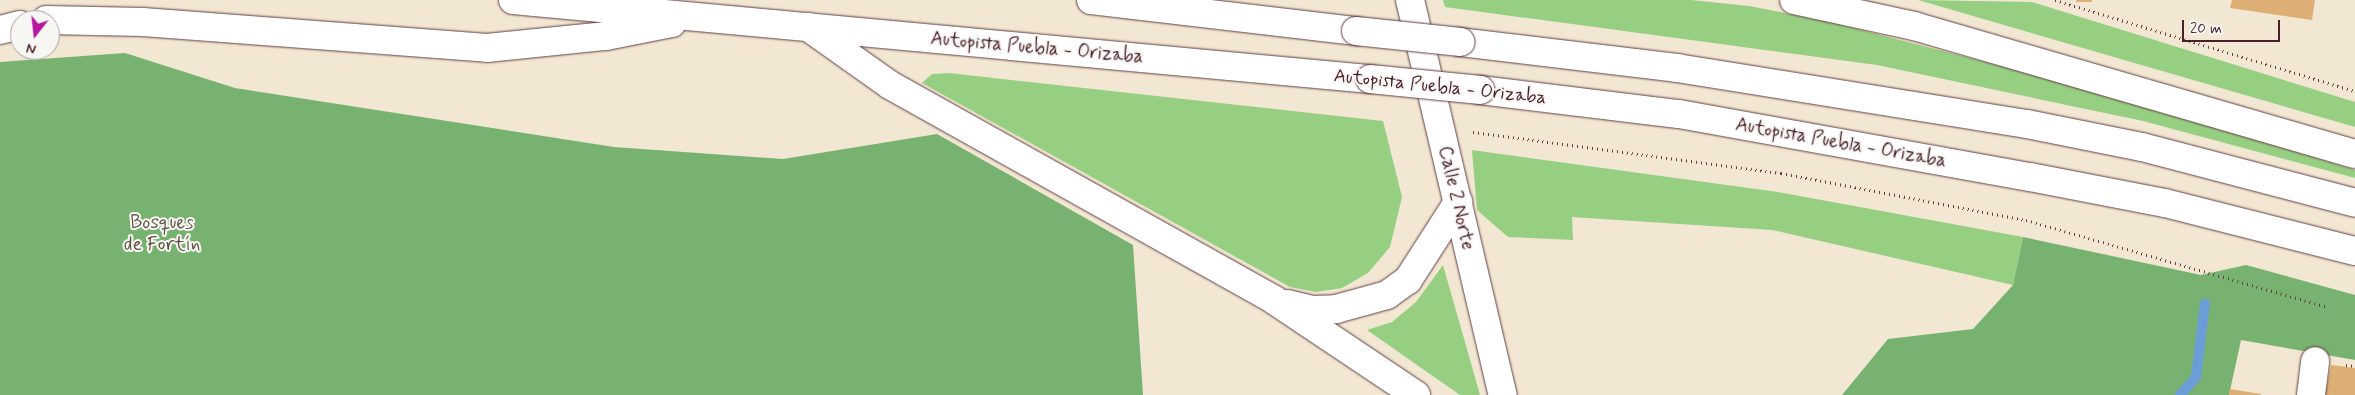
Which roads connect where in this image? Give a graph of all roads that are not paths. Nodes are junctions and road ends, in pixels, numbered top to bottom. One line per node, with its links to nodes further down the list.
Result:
1 (513, 0): 5 (main road, Autopista Puebla - Orizaba)
2 (1092, 0): 10 (main road, bridge)
3 (1410, 0): 9 (main road, Calle 2 Norte)
4 (1794, 0): 8 (main road)
5 (706, 17): 6 (main road); 7 (main road, Autopista Puebla - Orizaba)
6 (60, 20)
7 (808, 27): 11 (main road, Autopista Puebla - Orizaba, bridge); 12 (main road)
8 (2355, 154)
9 (1458, 202): 12 (main road); 15 (main road, Calle 2 Norte)
10 (2355, 203)
11 (2355, 250)
12 (1274, 300): 14 (main road)
13 (2315, 361): 16 (main road)
14 (1416, 395)
15 (1503, 395)
16 (2311, 395)

